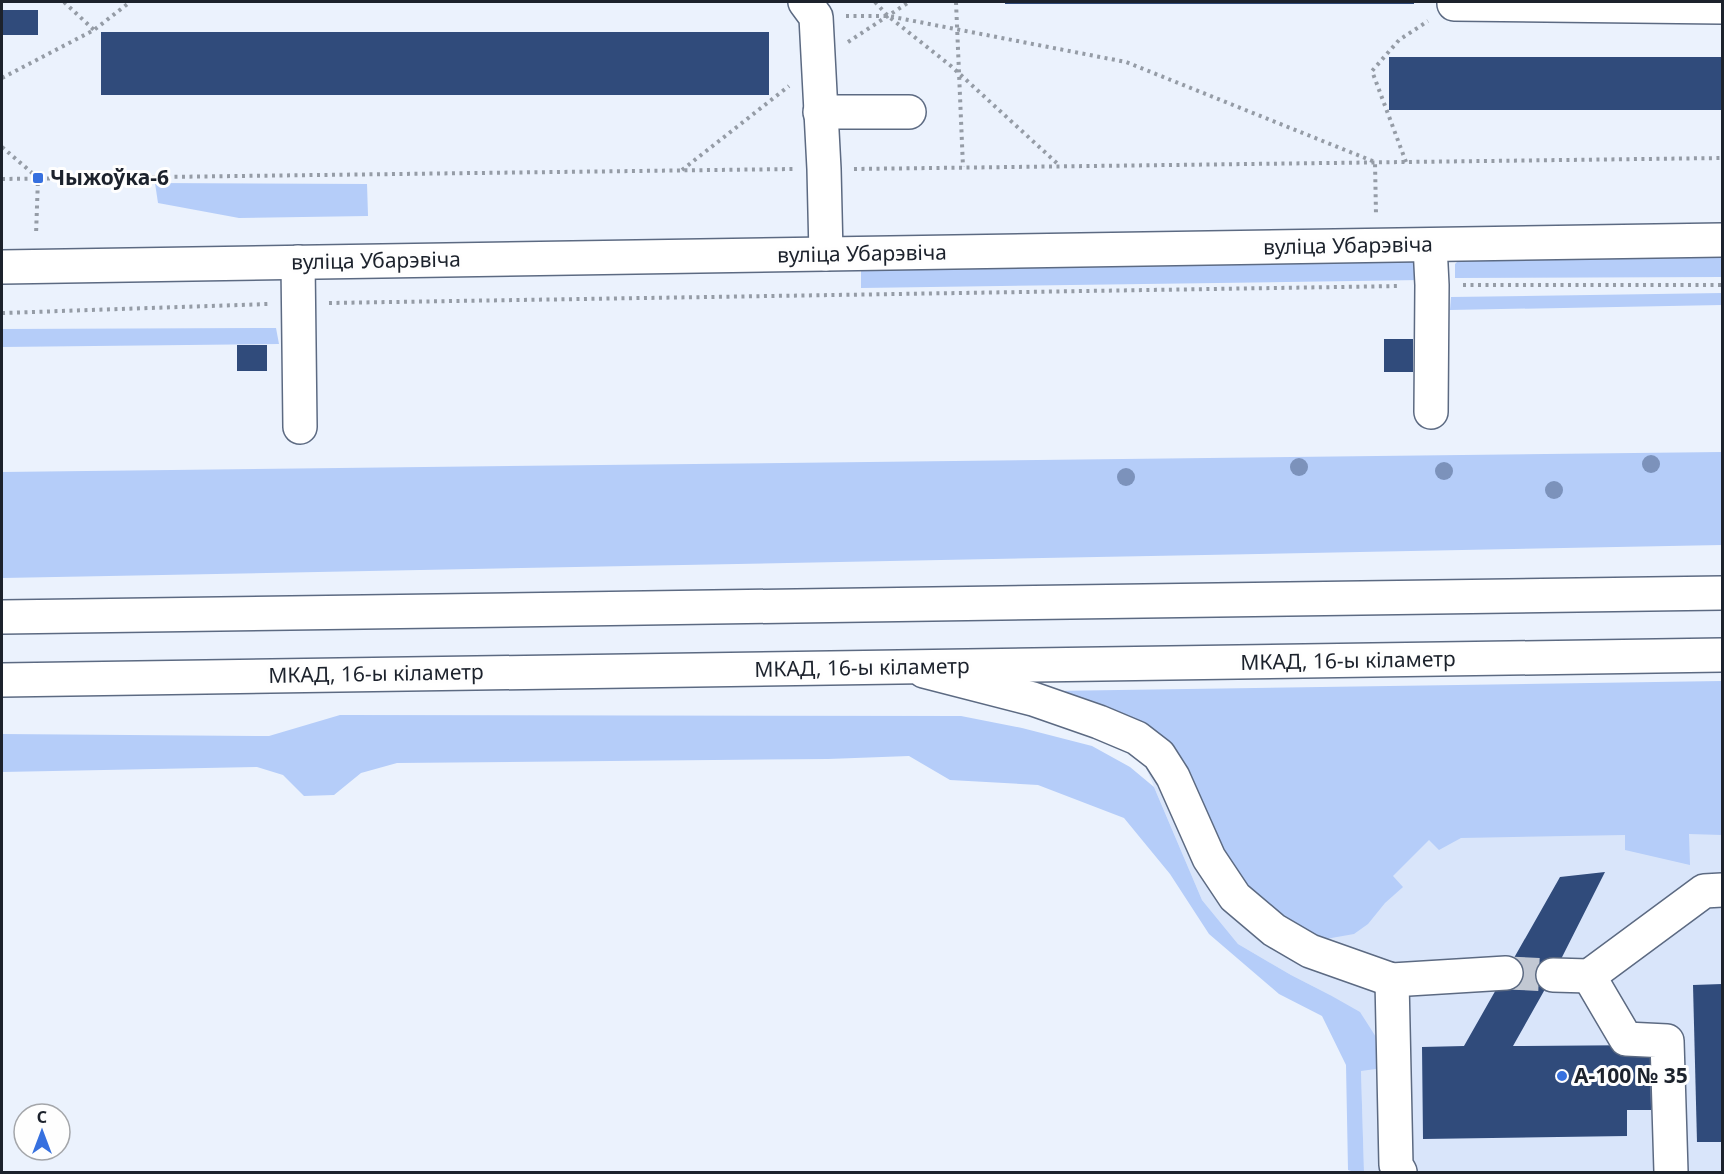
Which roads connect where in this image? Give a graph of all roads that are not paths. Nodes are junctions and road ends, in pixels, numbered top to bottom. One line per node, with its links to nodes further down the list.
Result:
1 (1454, 3): 2 (main road)
2 (1722, 8)
3 (810, 9): 4 (main road)
4 (820, 112): 5 (main road); 8 (main road)
5 (909, 112)
6 (1722, 240): 7 (main road, вуліца Убарэвіча)
7 (1430, 244): 8 (main road, вуліца Убарэвіча); 11 (main road)
8 (826, 254): 9 (main road, вуліца Убарэвіча)
9 (298, 262): 10 (main road, вуліца Убарэвіча); 12 (main road)
10 (2, 267)
11 (1431, 412)
12 (300, 427)
13 (1722, 593): 14 (main road)
14 (2, 617)
15 (1722, 655): 16 (main road, МКАД, 16-ы кіламетр)
16 (908, 667): 17 (main road, МКАД, 16-ы кіламетр); 22 (main road)
17 (2, 680)
18 (1722, 890): 21 (main road)
19 (1506, 973): 22 (main road)
20 (1553, 975): 21 (main road)
21 (1589, 975): 24 (main road)
22 (1392, 980): 23 (main road)
23 (1400, 1173)
24 (1671, 1173)

